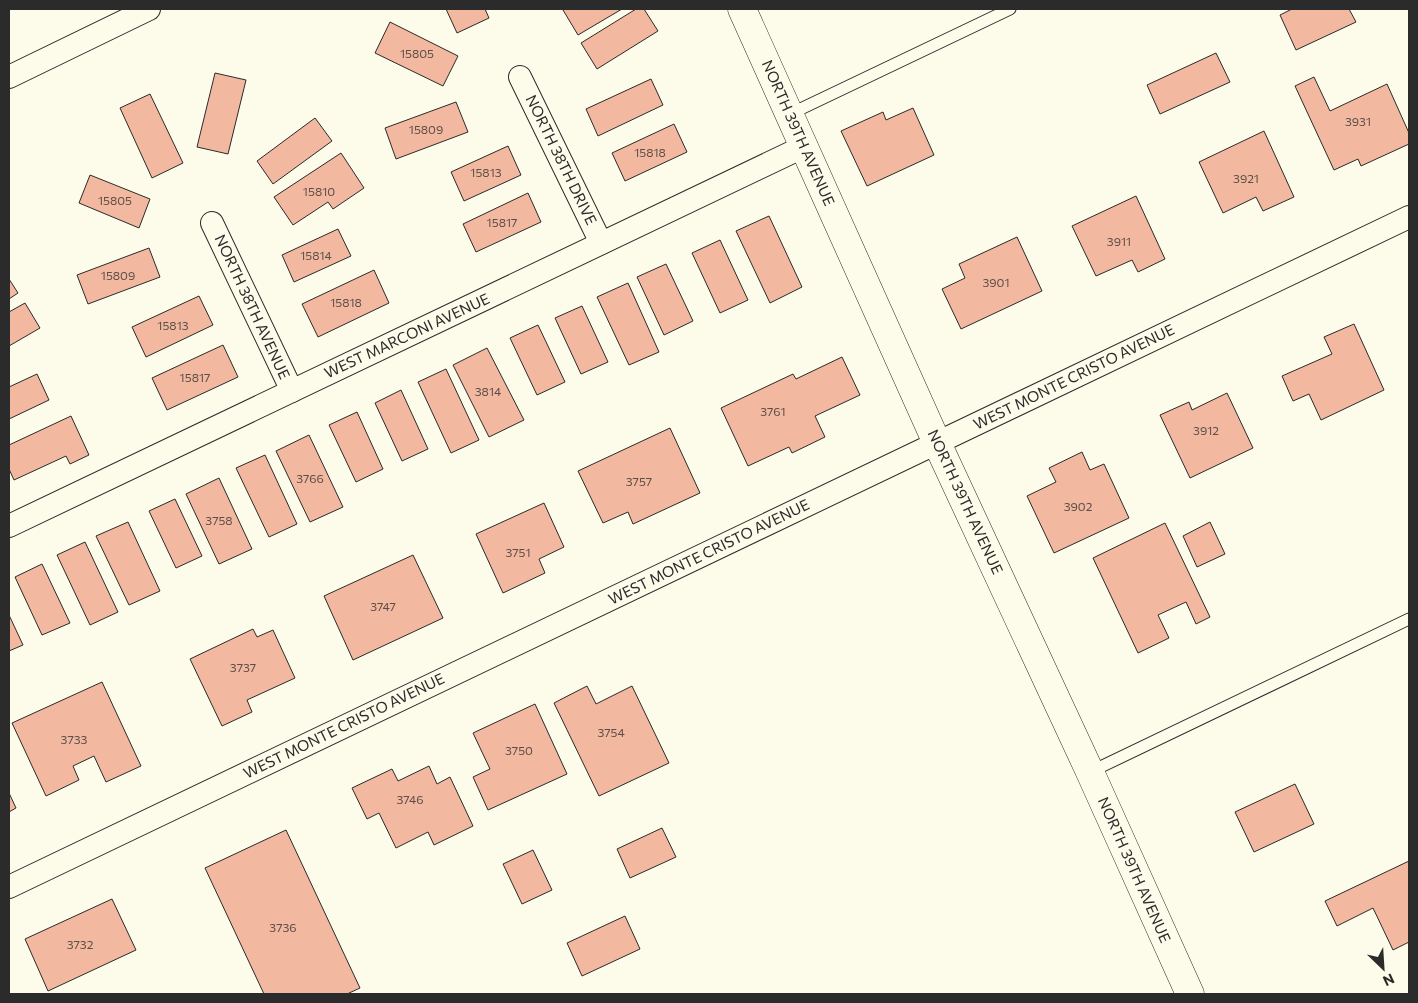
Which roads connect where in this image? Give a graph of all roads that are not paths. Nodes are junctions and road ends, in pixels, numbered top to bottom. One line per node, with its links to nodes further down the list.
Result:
1 (150, 9): 4 (street)
2 (742, 9): 6 (street, NORTH 39TH AVENUE)
3 (1010, 9): 6 (lane)
4 (9, 77)
5 (520, 77): 10 (street, NORTH 38TH DRIVE)
6 (790, 114): 7 (street, NORTH 39TH AVENUE)
7 (805, 146): 10 (street, WEST MARCONI AVENUE); 12 (street, NORTH 39TH AVENUE)
8 (1409, 217): 12 (street, WEST MONTE CRISTO AVENUE)
9 (212, 223): 11 (street, NORTH 38TH AVENUE)
10 (601, 243): 11 (street, WEST MARCONI AVENUE)
11 (292, 391): 13 (street, WEST MARCONI AVENUE)
12 (938, 443): 15 (street, NORTH 39TH AVENUE); 16 (street, WEST MONTE CRISTO AVENUE)
13 (9, 526)
14 (1409, 619): 15 (lane)
15 (1090, 772): 17 (street, NORTH 39TH AVENUE)
16 (9, 887)
17 (1190, 994)

